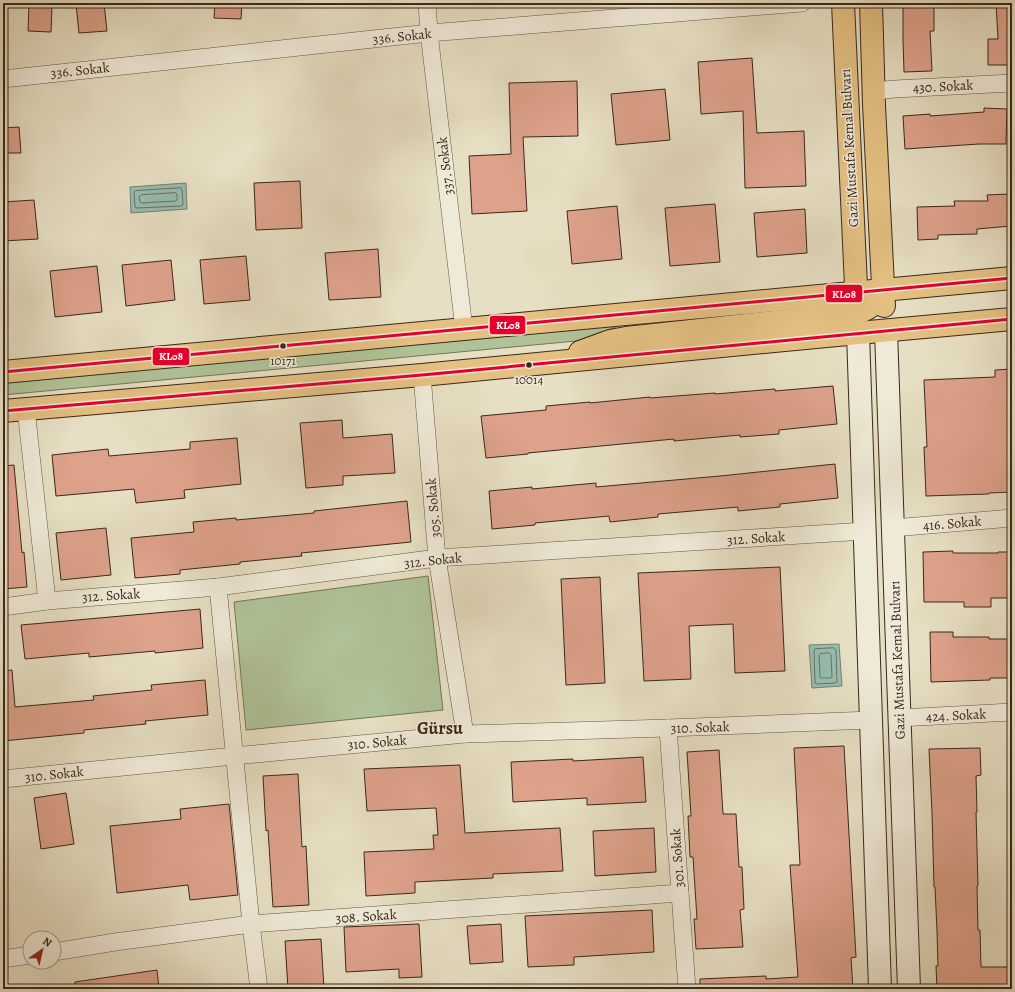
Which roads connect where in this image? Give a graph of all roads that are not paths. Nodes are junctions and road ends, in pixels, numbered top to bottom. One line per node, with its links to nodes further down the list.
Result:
1 (427, 3): 5 (street, 337. Sokak)
2 (802, 3): 5 (street, 336. Sokak)
3 (843, 3): 11 (main road, Gazi Mustafa Kemal Bulvarı)
4 (871, 3): 8 (main road, Gazi Mustafa Kemal Bulvarı)
5 (428, 32): 6 (street, 336. Sokak); 13 (street, 337. Sokak)
6 (3, 79)
7 (1012, 83): 8 (street, 430. Sokak)
8 (874, 91): 10 (main road, Gazi Mustafa Kemal Bulvarı)
9 (1012, 278): 10 (main road)
10 (883, 290): 11 (main road); 14 (main road, Gazi Mustafa Kemal Bulvarı)
11 (857, 313): 13 (main road); 14 (main road); 16 (main road); 21 (main road, Gazi Mustafa Kemal Bulvarı)
12 (1012, 319): 14 (main road)
13 (464, 329): 15 (main road)
14 (886, 331): 20 (main road, Gazi Mustafa Kemal Bulvarı)
15 (3, 372)
16 (422, 375): 17 (main road); 22 (street, 305. Sokak)
17 (26, 409): 18 (main road); 24 (street)
18 (3, 411)
19 (1012, 518): 20 (street, 416. Sokak)
20 (893, 528): 27 (main road, Gazi Mustafa Kemal Bulvarı)
21 (865, 532): 22 (street, 312. Sokak); 28 (main road, Gazi Mustafa Kemal Bulvarı)
22 (437, 558): 23 (street, 312. Sokak); 30 (street, 305. Sokak)
23 (218, 587): 24 (street, 312. Sokak); 31 (street)
24 (47, 600): 25 (street, 312. Sokak)
25 (3, 607)
26 (1012, 712): 27 (street, 424. Sokak)
27 (899, 718): 41 (main road, Gazi Mustafa Kemal Bulvarı)
28 (871, 720): 29 (street, 310. Sokak); 40 (main road, Gazi Mustafa Kemal Bulvarı)
29 (668, 728): 30 (street, 310. Sokak); 33 (street, 301. Sokak)
30 (465, 734): 31 (street, 310. Sokak)
31 (234, 756): 32 (street, 310. Sokak); 34 (street)
32 (3, 779)
33 (680, 893): 34 (street, 308. Sokak); 39 (street, 301. Sokak)
34 (250, 924): 35 (street, 308. Sokak); 38 (street)
35 (62, 951)
36 (22, 956): 37 (street)
37 (3, 960)
38 (259, 989)
39 (687, 989)
40 (880, 989)
41 (909, 989)

